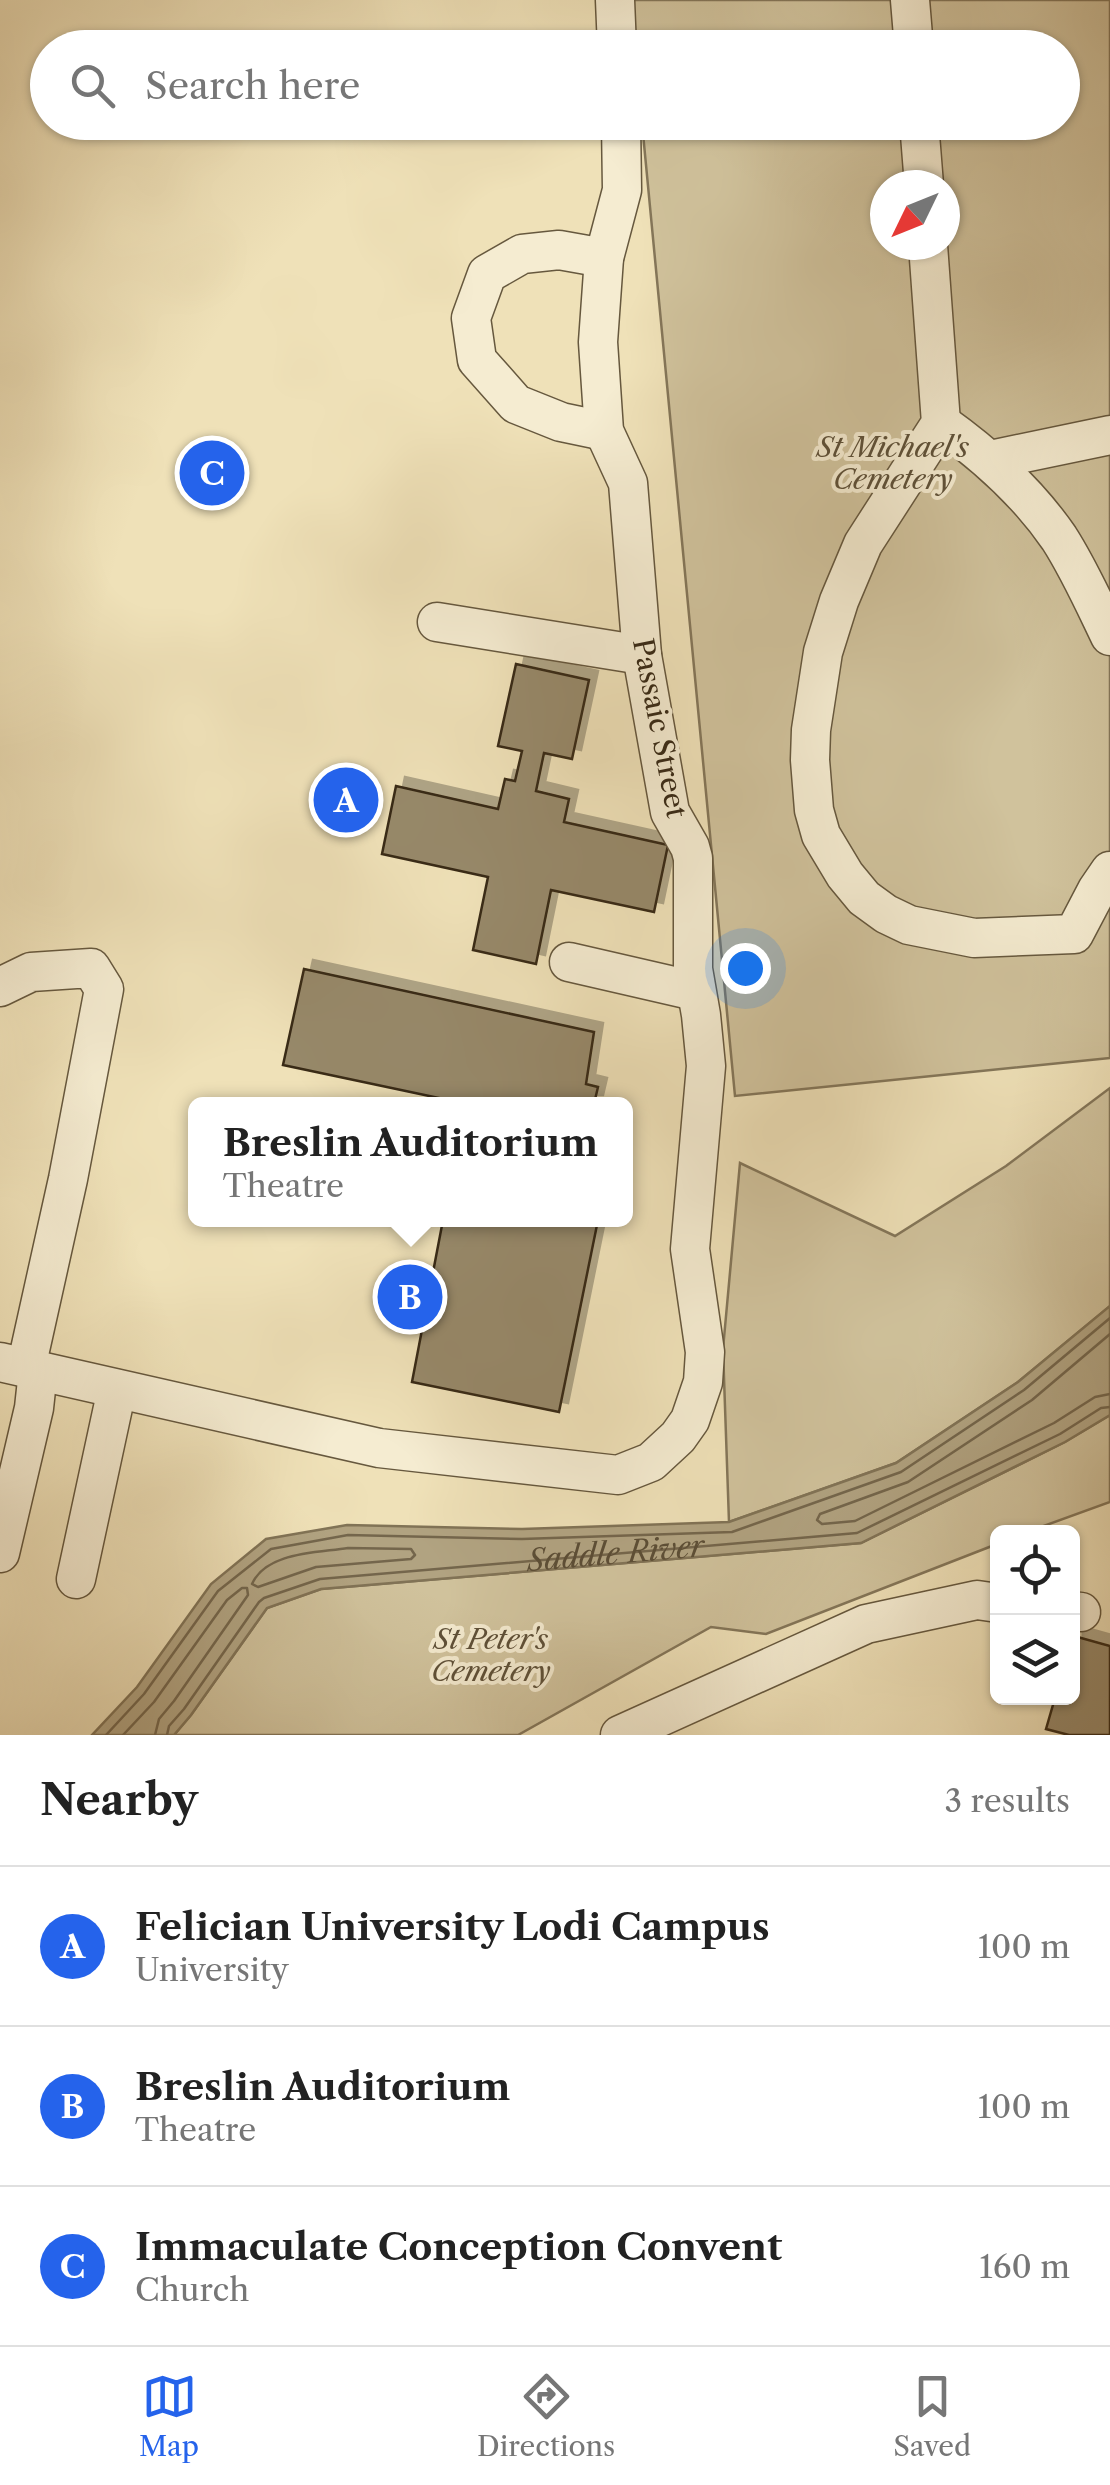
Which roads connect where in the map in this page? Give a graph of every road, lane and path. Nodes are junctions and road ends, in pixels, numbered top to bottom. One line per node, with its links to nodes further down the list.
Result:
1 (615, 0): 3 (lane)
2 (910, 0): 4 (lane)
3 (616, 30)
4 (912, 30)
5 (621, 140): 8 (lane, Passaic Street)
6 (920, 140): 7 (lane)
7 (923, 170)
8 (604, 258): 11 (lane, Passaic Street); 11 (lane)
9 (929, 260): 10 (lane)
10 (941, 424): 13 (lane); 18 (lane)
11 (604, 430): 16 (lane, Passaic Street)
12 (1110, 436): 13 (lane)
13 (990, 460): 15 (lane)
14 (437, 622): 16 (lane)
15 (1110, 636)
16 (642, 656): 21 (lane, Passaic Street)
17 (1110, 871): 18 (lane)
18 (1092, 937)
19 (569, 962): 21 (lane)
20 (0, 987): 22 (lane)
21 (696, 991): 23 (lane, Passaic Street)
22 (21, 1367): 23 (lane); 24 (lane)
23 (117, 1389): 25 (lane)
24 (0, 1553)
25 (76, 1579)
26 (990, 1602): 27 (lane)
27 (620, 1735)

